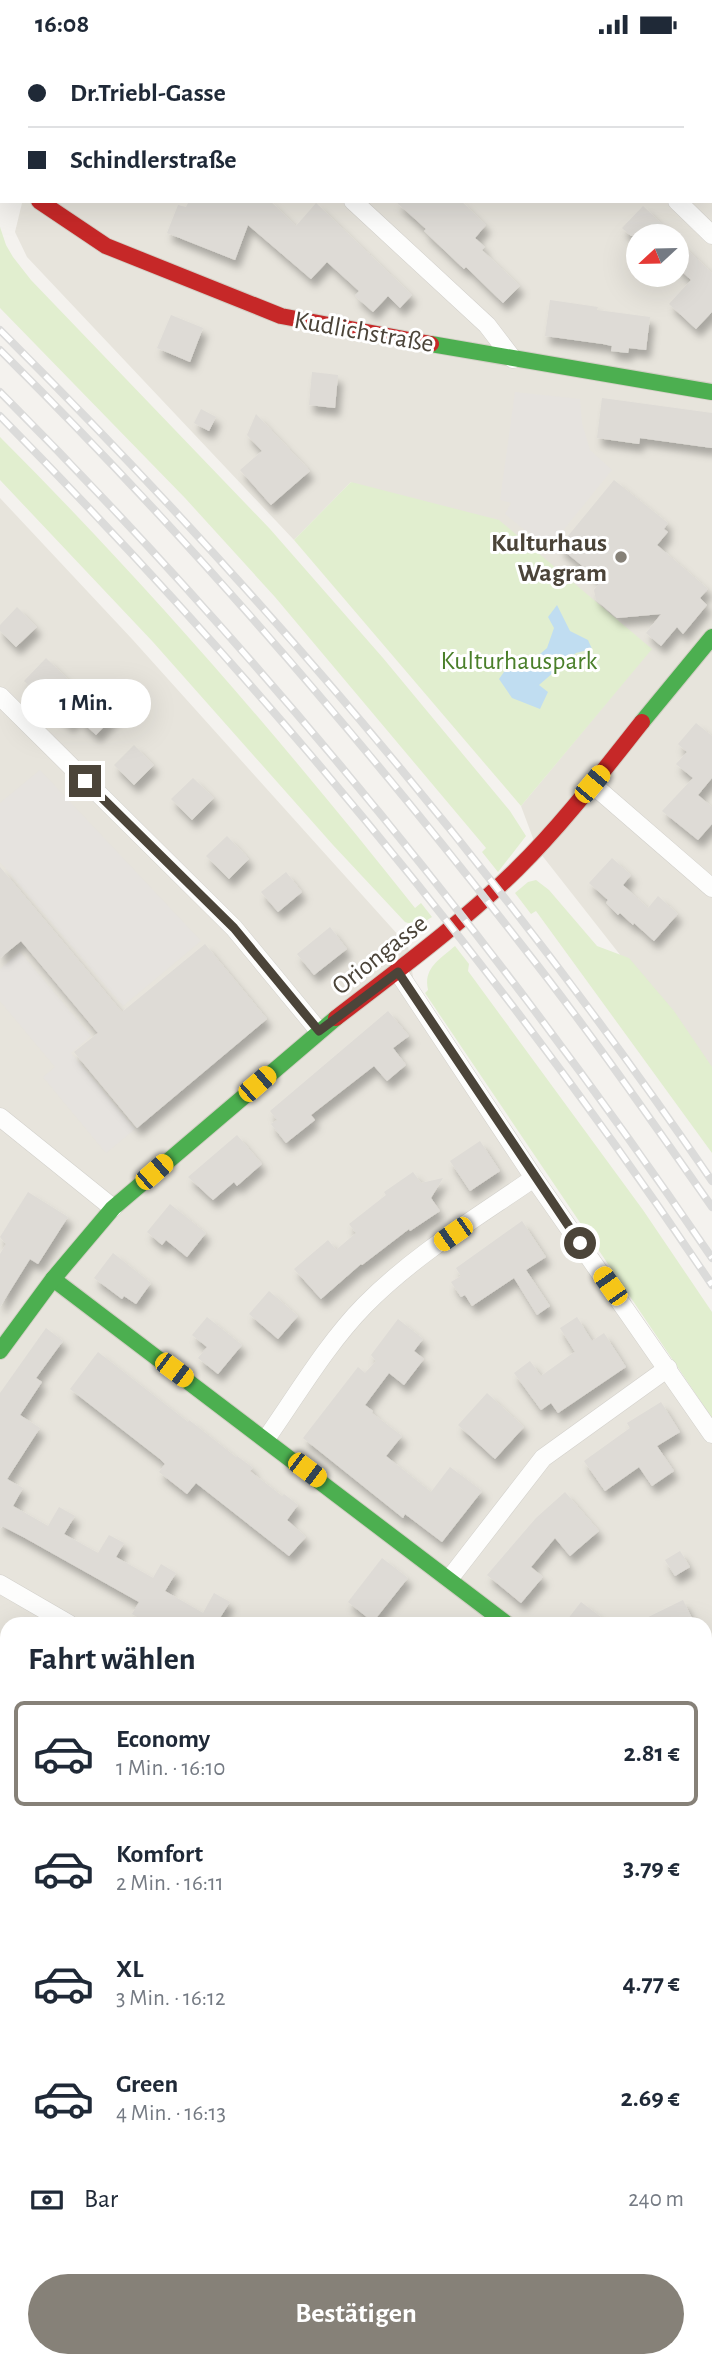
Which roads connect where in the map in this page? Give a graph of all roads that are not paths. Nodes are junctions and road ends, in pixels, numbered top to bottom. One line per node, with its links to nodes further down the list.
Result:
1 (42, 203): 5 (street, Kudlichstraße)
2 (355, 203): 5 (street)
3 (679, 203): 4 (street)
4 (712, 235)
5 (513, 359): 6 (street, Kudlichstraße)
6 (712, 392)
7 (712, 637): 9 (street, Oriongasse)
8 (0, 696): 12 (street)
9 (592, 784): 10 (street); 11 (street, Oriongasse)
10 (712, 888)
11 (398, 972): 12 (street, Oriongasse); 14 (street)
12 (319, 1031): 15 (street, Oriongasse)
13 (0, 1117): 15 (street)
14 (534, 1178): 18 (street); 20 (street)
15 (113, 1208): 16 (street, Oriongasse)
16 (53, 1279): 17 (street, Oriongasse); 20 (street)
17 (0, 1351)
18 (668, 1368): 19 (street); 21 (street)
19 (712, 1434)
20 (266, 1439): 21 (street)
21 (450, 1578): 24 (street)
22 (0, 1584): 23 (street)
23 (57, 1617)
24 (499, 1617)

